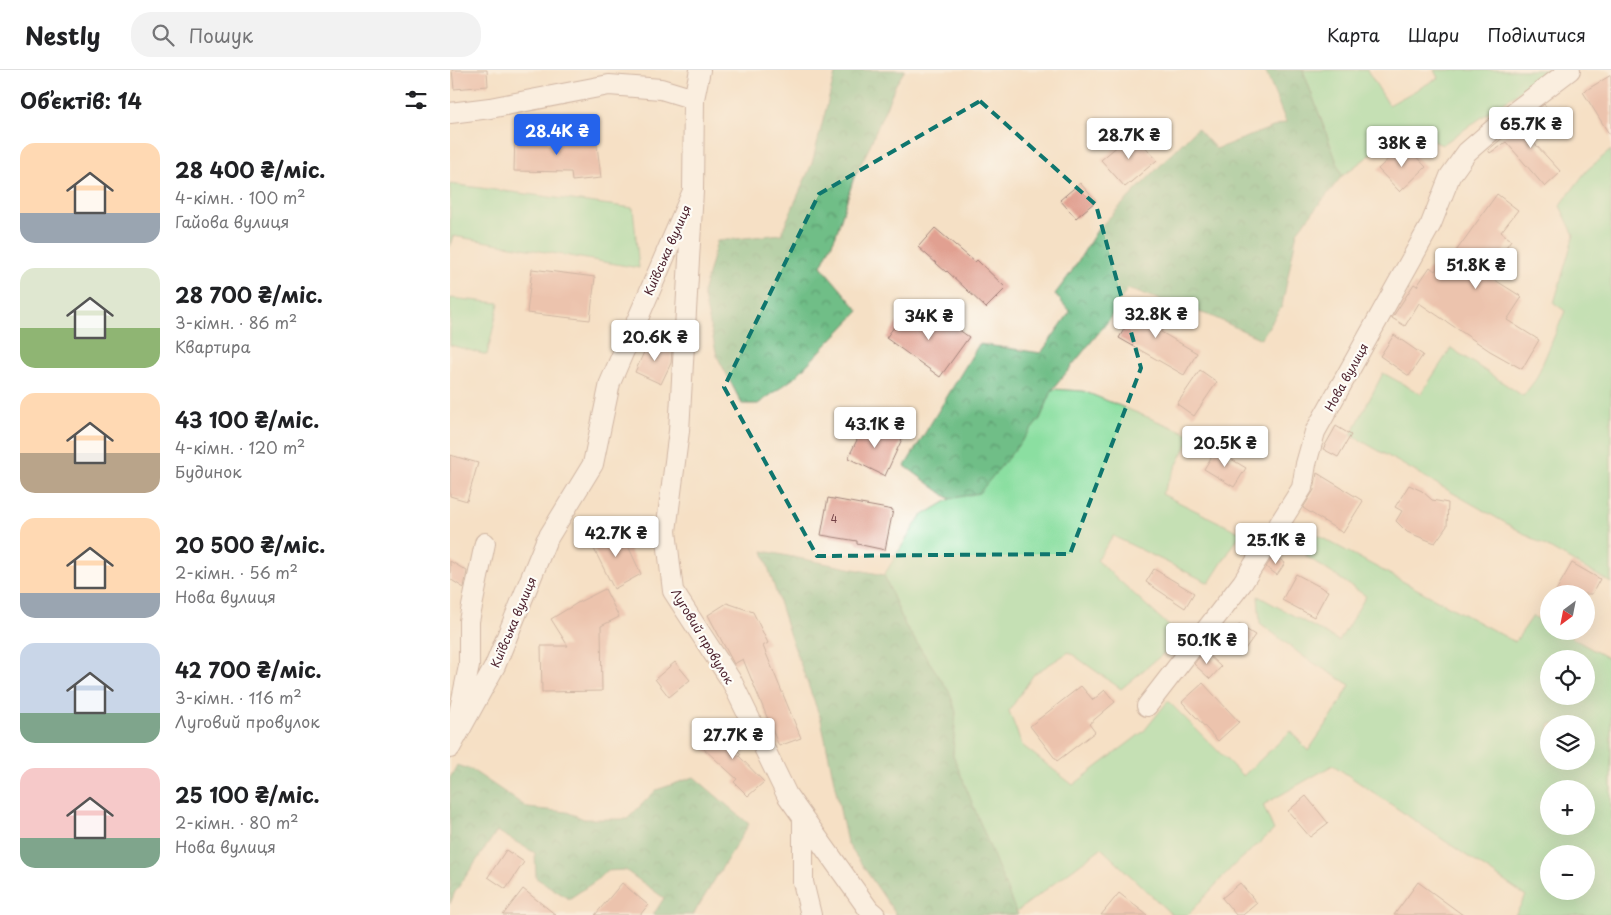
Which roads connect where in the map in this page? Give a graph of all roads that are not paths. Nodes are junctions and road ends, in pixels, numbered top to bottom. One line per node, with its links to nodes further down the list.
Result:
1 (700, 70): 3 (street, Київська вулиця)
2 (1570, 70): 7 (street, Нова вулиця)
3 (694, 99): 4 (street); 5 (street, Київська вулиця)
4 (450, 113)
5 (693, 191): 8 (street, Київська вулиця); 9 (street, Луговий провулок)
6 (485, 543): 8 (street)
7 (1147, 706)
8 (452, 745)
9 (803, 818): 10 (street); 11 (street, Луговий провулок)
10 (812, 915)
11 (874, 915)

